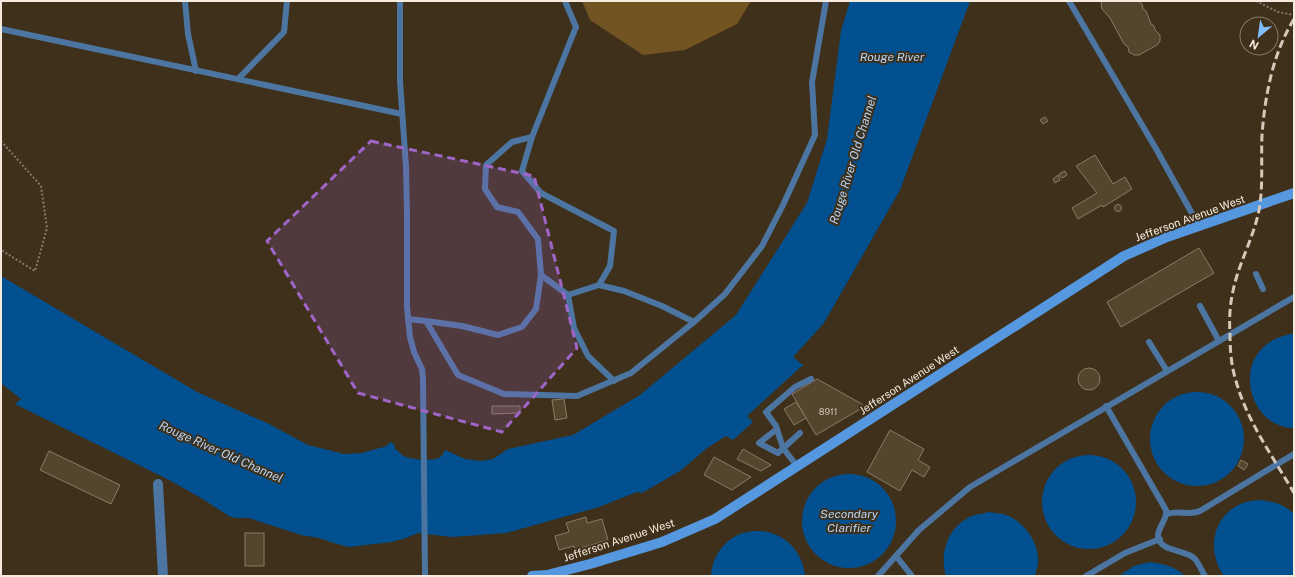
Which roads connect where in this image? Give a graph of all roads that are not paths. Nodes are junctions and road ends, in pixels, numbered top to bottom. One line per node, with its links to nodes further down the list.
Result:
1 (185, 1): 8 (lane)
2 (287, 1): 9 (lane)
3 (400, 1): 10 (lane)
4 (565, 1): 11 (lane)
5 (826, 1): 23 (lane)
6 (1070, 1): 13 (lane)
7 (1, 29): 8 (lane)
8 (196, 71): 9 (lane)
9 (238, 80): 10 (lane)
10 (402, 114): 21 (lane)
11 (532, 137): 15 (lane); 16 (lane)
12 (1294, 193): 13 (main road, Jefferson Avenue West)
13 (1199, 226): 34 (main road, Jefferson Avenue West)
14 (1256, 274): 17 (lane)
15 (541, 275): 18 (lane); 22 (lane)
16 (598, 285): 18 (lane); 23 (lane)
17 (1263, 289)
18 (568, 294): 28 (lane)
19 (1294, 298): 24 (lane)
20 (1200, 306): 24 (lane)
21 (408, 319): 22 (lane); 40 (lane)
22 (426, 322): 28 (lane)
23 (694, 322): 28 (lane)
24 (1219, 341): 26 (lane)
25 (1149, 342): 26 (lane)
26 (1167, 371): 29 (lane)
27 (811, 379): 30 (lane)
28 (614, 381)
29 (1106, 406): 36 (lane); 38 (lane)
30 (777, 429): 32 (lane); 32 (lane)
31 (800, 433): 32 (lane)
32 (783, 448): 34 (lane)
33 (1294, 454): 36 (lane)
34 (797, 466): 41 (main road, Jefferson Avenue West)
35 (158, 484): 39 (street)
36 (1167, 514): 37 (lane)
37 (1160, 539): 44 (lane); 45 (lane)
38 (896, 556): 42 (lane); 43 (lane)
39 (163, 576)
40 (425, 576)
41 (532, 576)
42 (878, 576)
43 (912, 576)
44 (1086, 576)
45 (1205, 576)

